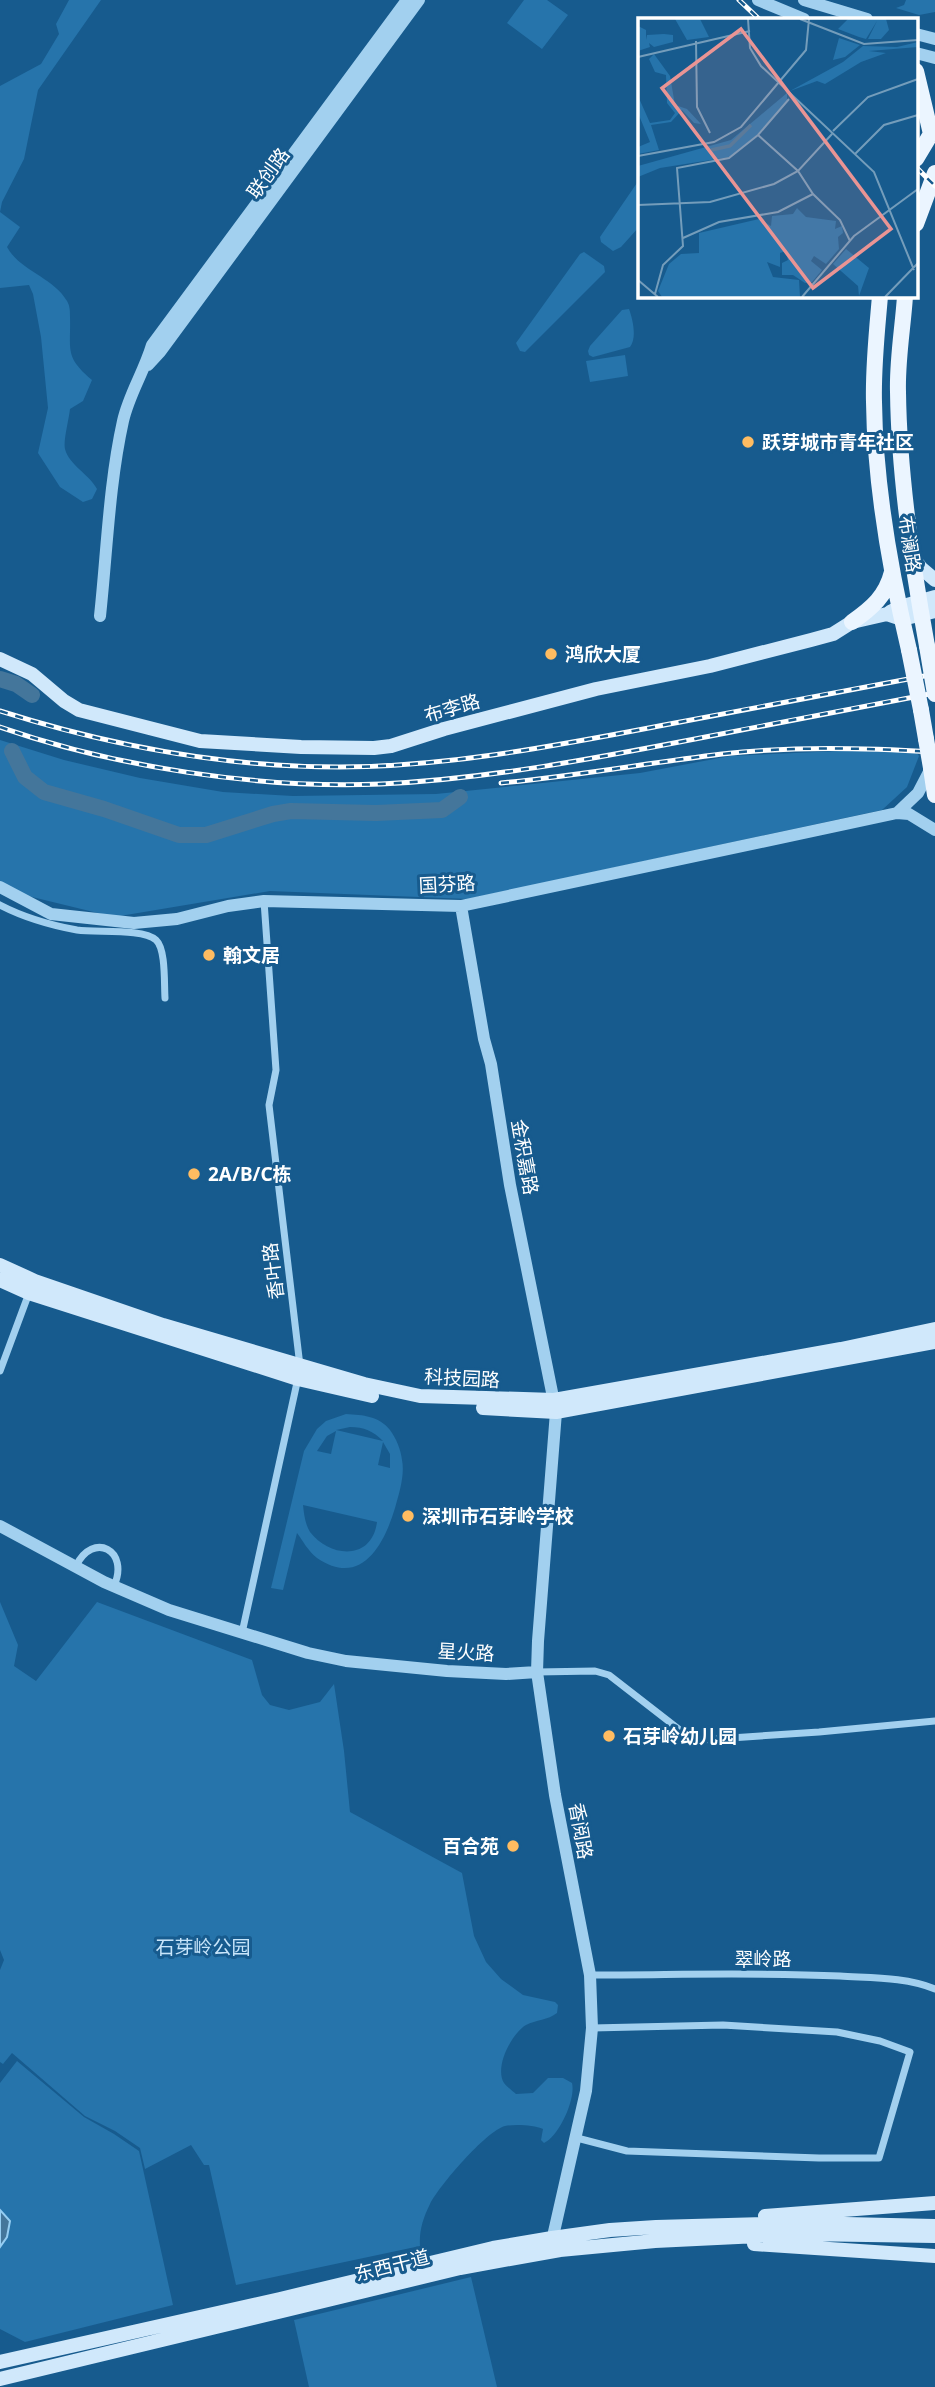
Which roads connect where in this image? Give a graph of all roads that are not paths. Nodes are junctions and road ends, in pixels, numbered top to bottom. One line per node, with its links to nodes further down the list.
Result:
1 (407, 0): 18 (street, 联创路)
2 (419, 0): 18 (street, 联创路)
3 (758, 0): 5 (street)
4 (804, 0): 6 (street)
5 (802, 18)
6 (864, 18)
7 (918, 35): 8 (street)
8 (935, 39)
9 (918, 54): 10 (street)
10 (935, 58)
11 (918, 78): 12 (main road)
12 (933, 131): 13 (main road)
13 (918, 156)
14 (935, 173): 15 (main road)
15 (918, 219)
16 (880, 298): 20 (main road, 布澜路)
17 (905, 298): 19 (main road, 布澜路)
18 (145, 368): 24 (street, 联创路)
19 (913, 557): 21 (main road); 22 (main road, 布澜路)
20 (892, 569): 23 (main road, 布澜路); 25 (main road)
21 (935, 580)
22 (928, 606): 23 (main road, 布李路); 27 (main road, 布澜路, bridge)
23 (896, 613): 25 (main road, 布李路); 28 (main road, 布澜路, bridge)
24 (100, 616)
25 (852, 622): 26 (main road, 布李路)
26 (0, 659)
27 (935, 694)
28 (931, 768): 29 (main road, 布澜路); 30 (street)
29 (935, 795)
30 (897, 813): 31 (street); 35 (street, 国芬路)
31 (935, 830)
32 (0, 887): 33 (street, 国芬路)
33 (264, 901): 35 (street, 国芬路); 43 (street, 香叶路)
34 (0, 905): 36 (street)
35 (461, 906): 44 (street, 金积嘉路)
36 (165, 998)
37 (0, 1265): 39 (main road, 科技园路)
38 (0, 1280): 39 (main road, 科技园路)
39 (32, 1287): 42 (street); 43 (main road, 科技园路)
40 (935, 1329): 44 (main road, 科技园路)
41 (935, 1342): 44 (main road, 科技园路)
42 (0, 1371)
43 (299, 1372): 44 (main road, 科技园路); 48 (street, 香叶路)
44 (555, 1406): 49 (street, 香阅路)
45 (0, 1526): 46 (street, 星火路)
46 (76, 1566): 47 (street, 星火路); 47 (street)
47 (114, 1586): 48 (street, 星火路)
48 (242, 1633): 49 (street, 星火路)
49 (537, 1672): 50 (street, 星火路); 51 (street, 香阅路)
50 (935, 1721)
51 (590, 1975): 52 (street, 翠岭路); 53 (street, 香阅路)
52 (935, 1989)
53 (593, 2028): 54 (street, 香阅路); 54 (street)
54 (577, 2138): 60 (street, 香阅路)
55 (935, 2203): 58 (main road)
56 (935, 2226): 57 (main road)
57 (800, 2229): 58 (main road, 东西干道); 59 (main road)
58 (655, 2234): 60 (main road, 东西干道); 61 (main road)
59 (935, 2236)
60 (551, 2245): 62 (main road, 东西干道); 63 (main road, 东西干道)
61 (935, 2256)
62 (0, 2362)
63 (0, 2379)

